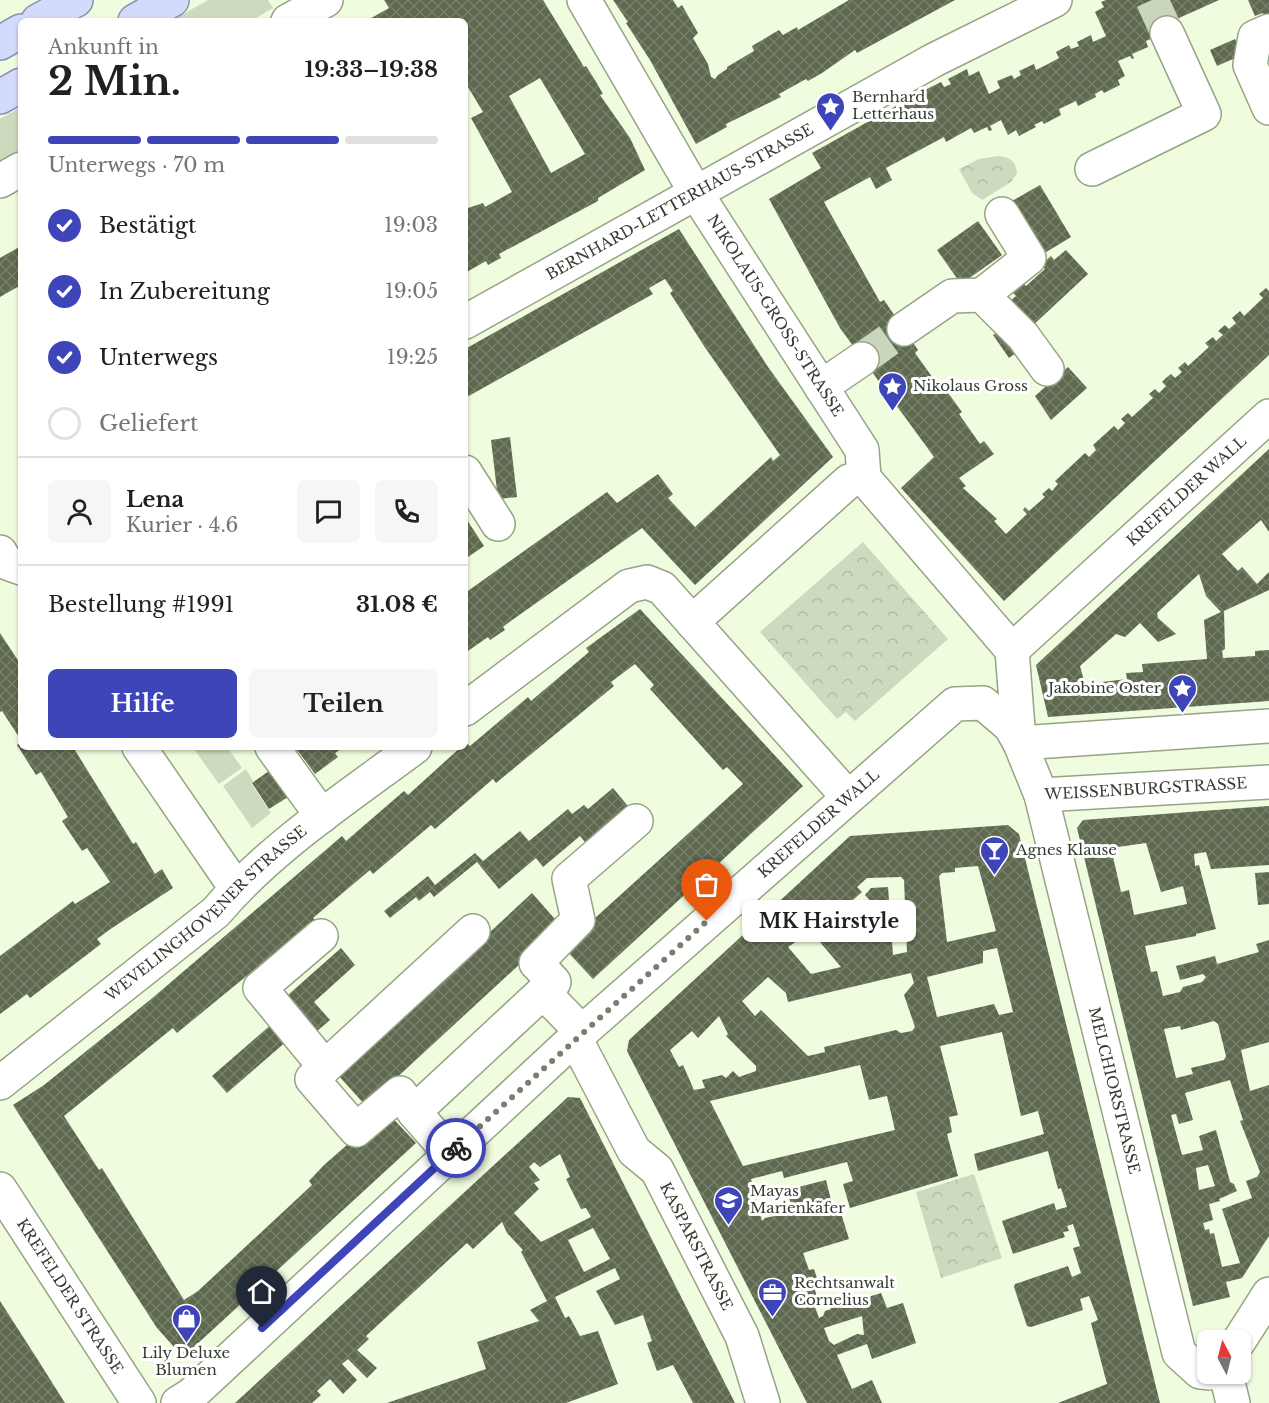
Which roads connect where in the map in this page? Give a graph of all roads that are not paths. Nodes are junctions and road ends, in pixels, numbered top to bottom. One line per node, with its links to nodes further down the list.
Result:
1 (76, 0): 6 (main road)
2 (172, 0): 7 (main road)
3 (326, 0): 8 (street)
4 (584, 0): 19 (street, NIKOLAUS-GROSS-STRASSE)
5 (1055, 0): 19 (street, BERNHARD-LETTERHAUS-STRASSE)
6 (43, 18)
7 (140, 18)
8 (293, 18)
9 (1269, 31): 15 (street)
10 (18, 33): 12 (main road)
11 (1167, 33): 16 (street)
12 (0, 43)
13 (18, 87): 14 (main road)
14 (0, 97)
15 (1269, 108)
16 (1092, 169)
17 (18, 171): 18 (street)
18 (0, 181)
19 (696, 193): 22 (street, BERNHARD-LETTERHAUS-STRASSE); 26 (street, NIKOLAUS-GROSS-STRASSE)
20 (1002, 214): 21 (street)
21 (982, 294): 23 (street); 25 (street)
22 (468, 320)
23 (904, 329)
24 (862, 359): 26 (street)
25 (1047, 369)
26 (821, 387): 29 (street, NIKOLAUS-GROSS-STRASSE)
27 (1269, 416): 34 (street, KREFELDER WALL)
28 (468, 477): 30 (street)
29 (864, 478): 33 (street); 34 (street)
30 (498, 524)
31 (0, 552): 32 (street)
32 (18, 567)
33 (692, 622): 36 (street); 44 (street)
34 (1012, 650): 38 (street)
35 (955, 704): 38 (street, WEISSENBURGSTRASSE); 44 (street, KREFELDER WALL)
36 (468, 707)
37 (1269, 726): 38 (street)
38 (1020, 742): 43 (street, WEISSENBURGSTRASSE)
39 (141, 750): 47 (street)
40 (274, 750): 45 (street)
41 (410, 750): 45 (street, WEVELINGHOVENER STRASSE)
42 (1269, 782): 43 (street, WEISSENBURGSTRASSE)
43 (1041, 795): 59 (street, MELCHIORSTRASSE)
44 (848, 797): 51 (street, KREFELDER WALL)
45 (322, 816): 47 (street, WEVELINGHOVENER STRASSE)
46 (636, 822): 50 (street)
47 (236, 888): 53 (street, WEVELINGHOVENER STRASSE)
48 (473, 931): 52 (street)
49 (321, 936): 52 (street)
50 (543, 992): 51 (street, KASPARSTRASSE); 54 (street)
51 (579, 1035): 55 (street, KREFELDER WALL); 63 (street, KASPARSTRASSE)
52 (325, 1067): 54 (street)
53 (0, 1083)
54 (414, 1112): 55 (street)
55 (450, 1153): 62 (street, KREFELDER WALL)
56 (0, 1189): 61 (street, KREFELDER STRASSE)
57 (1269, 1294): 58 (street)
58 (1246, 1330)
59 (1197, 1369)
60 (1228, 1384): 64 (street)
61 (139, 1403)
62 (178, 1403)
63 (763, 1403)
64 (1233, 1403)

